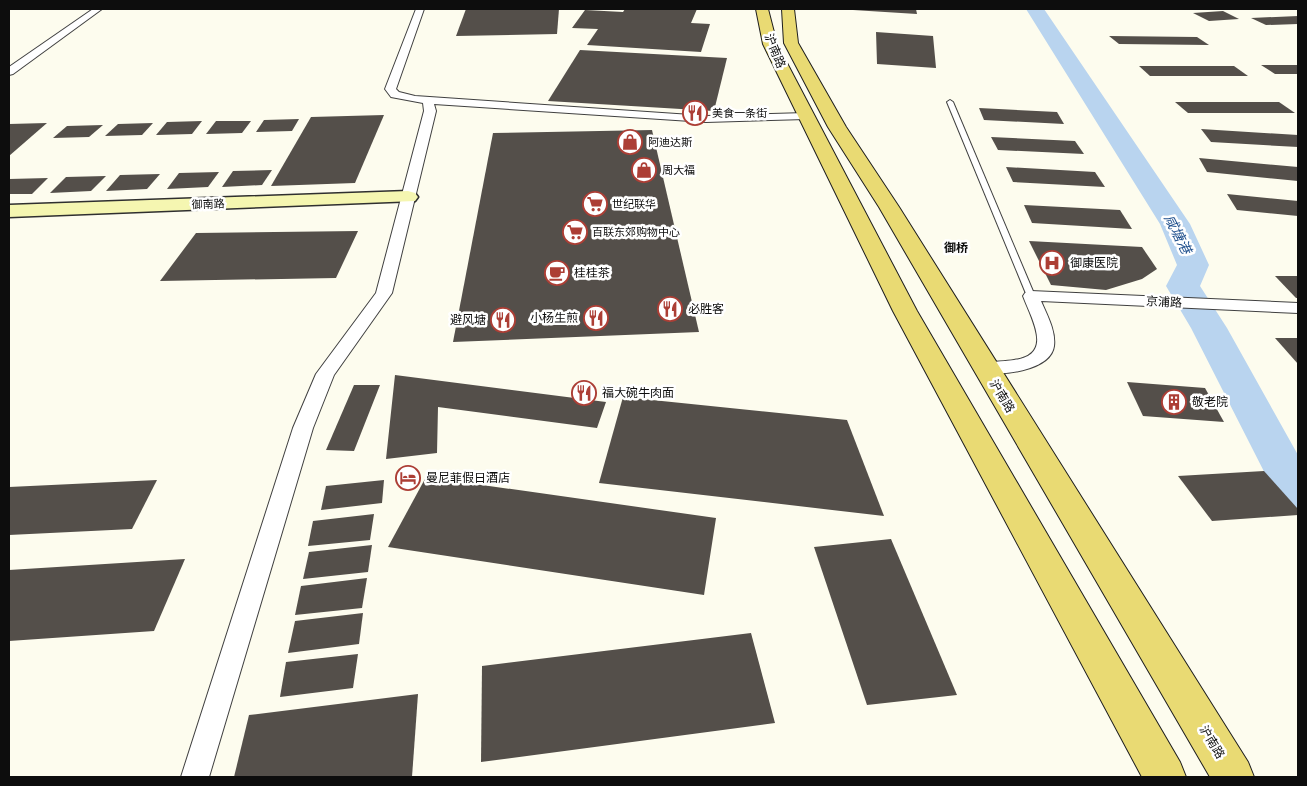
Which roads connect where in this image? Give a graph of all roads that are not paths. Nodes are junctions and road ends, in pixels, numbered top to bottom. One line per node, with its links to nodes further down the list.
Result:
1 (98, 9): 5 (street)
2 (420, 9): 6 (street)
3 (762, 9): 8 (main road, 沪南路)
4 (788, 9): 15 (main road, 沪南路)
5 (9, 72)
6 (428, 100): 8 (street); 9 (street)
7 (950, 102): 11 (lane)
8 (806, 116): 17 (main road, 沪南路)
9 (408, 197): 10 (street, 御南路); 18 (street)
10 (9, 211)
11 (1031, 296): 12 (street, 京浦路); 15 (street)
12 (1107, 300): 13 (street, 京浦路)
13 (1245, 306): 14 (street, 京浦路)
14 (1298, 308)
15 (985, 368): 16 (main road, 沪南路)
16 (1229, 770)
17 (1163, 773)
18 (195, 777)

